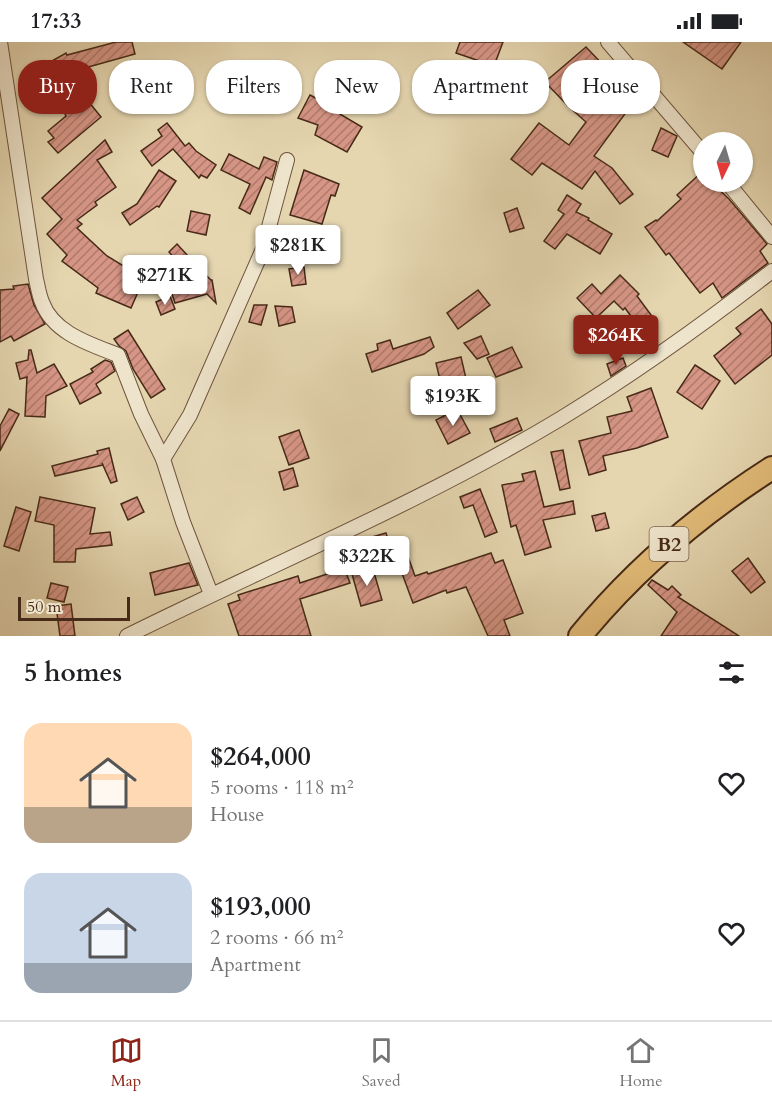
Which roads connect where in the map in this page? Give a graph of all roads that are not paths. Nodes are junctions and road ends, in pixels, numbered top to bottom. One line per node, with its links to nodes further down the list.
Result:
1 (0, 42): 8 (street)
2 (608, 42): 3 (street)
3 (693, 141)
4 (287, 160): 8 (street)
5 (735, 192): 6 (street)
6 (772, 237)
7 (772, 271): 10 (street)
8 (163, 459): 10 (street)
9 (772, 468): 12 (highway, B2)
10 (211, 594): 11 (street)
11 (128, 636)
12 (580, 636)

